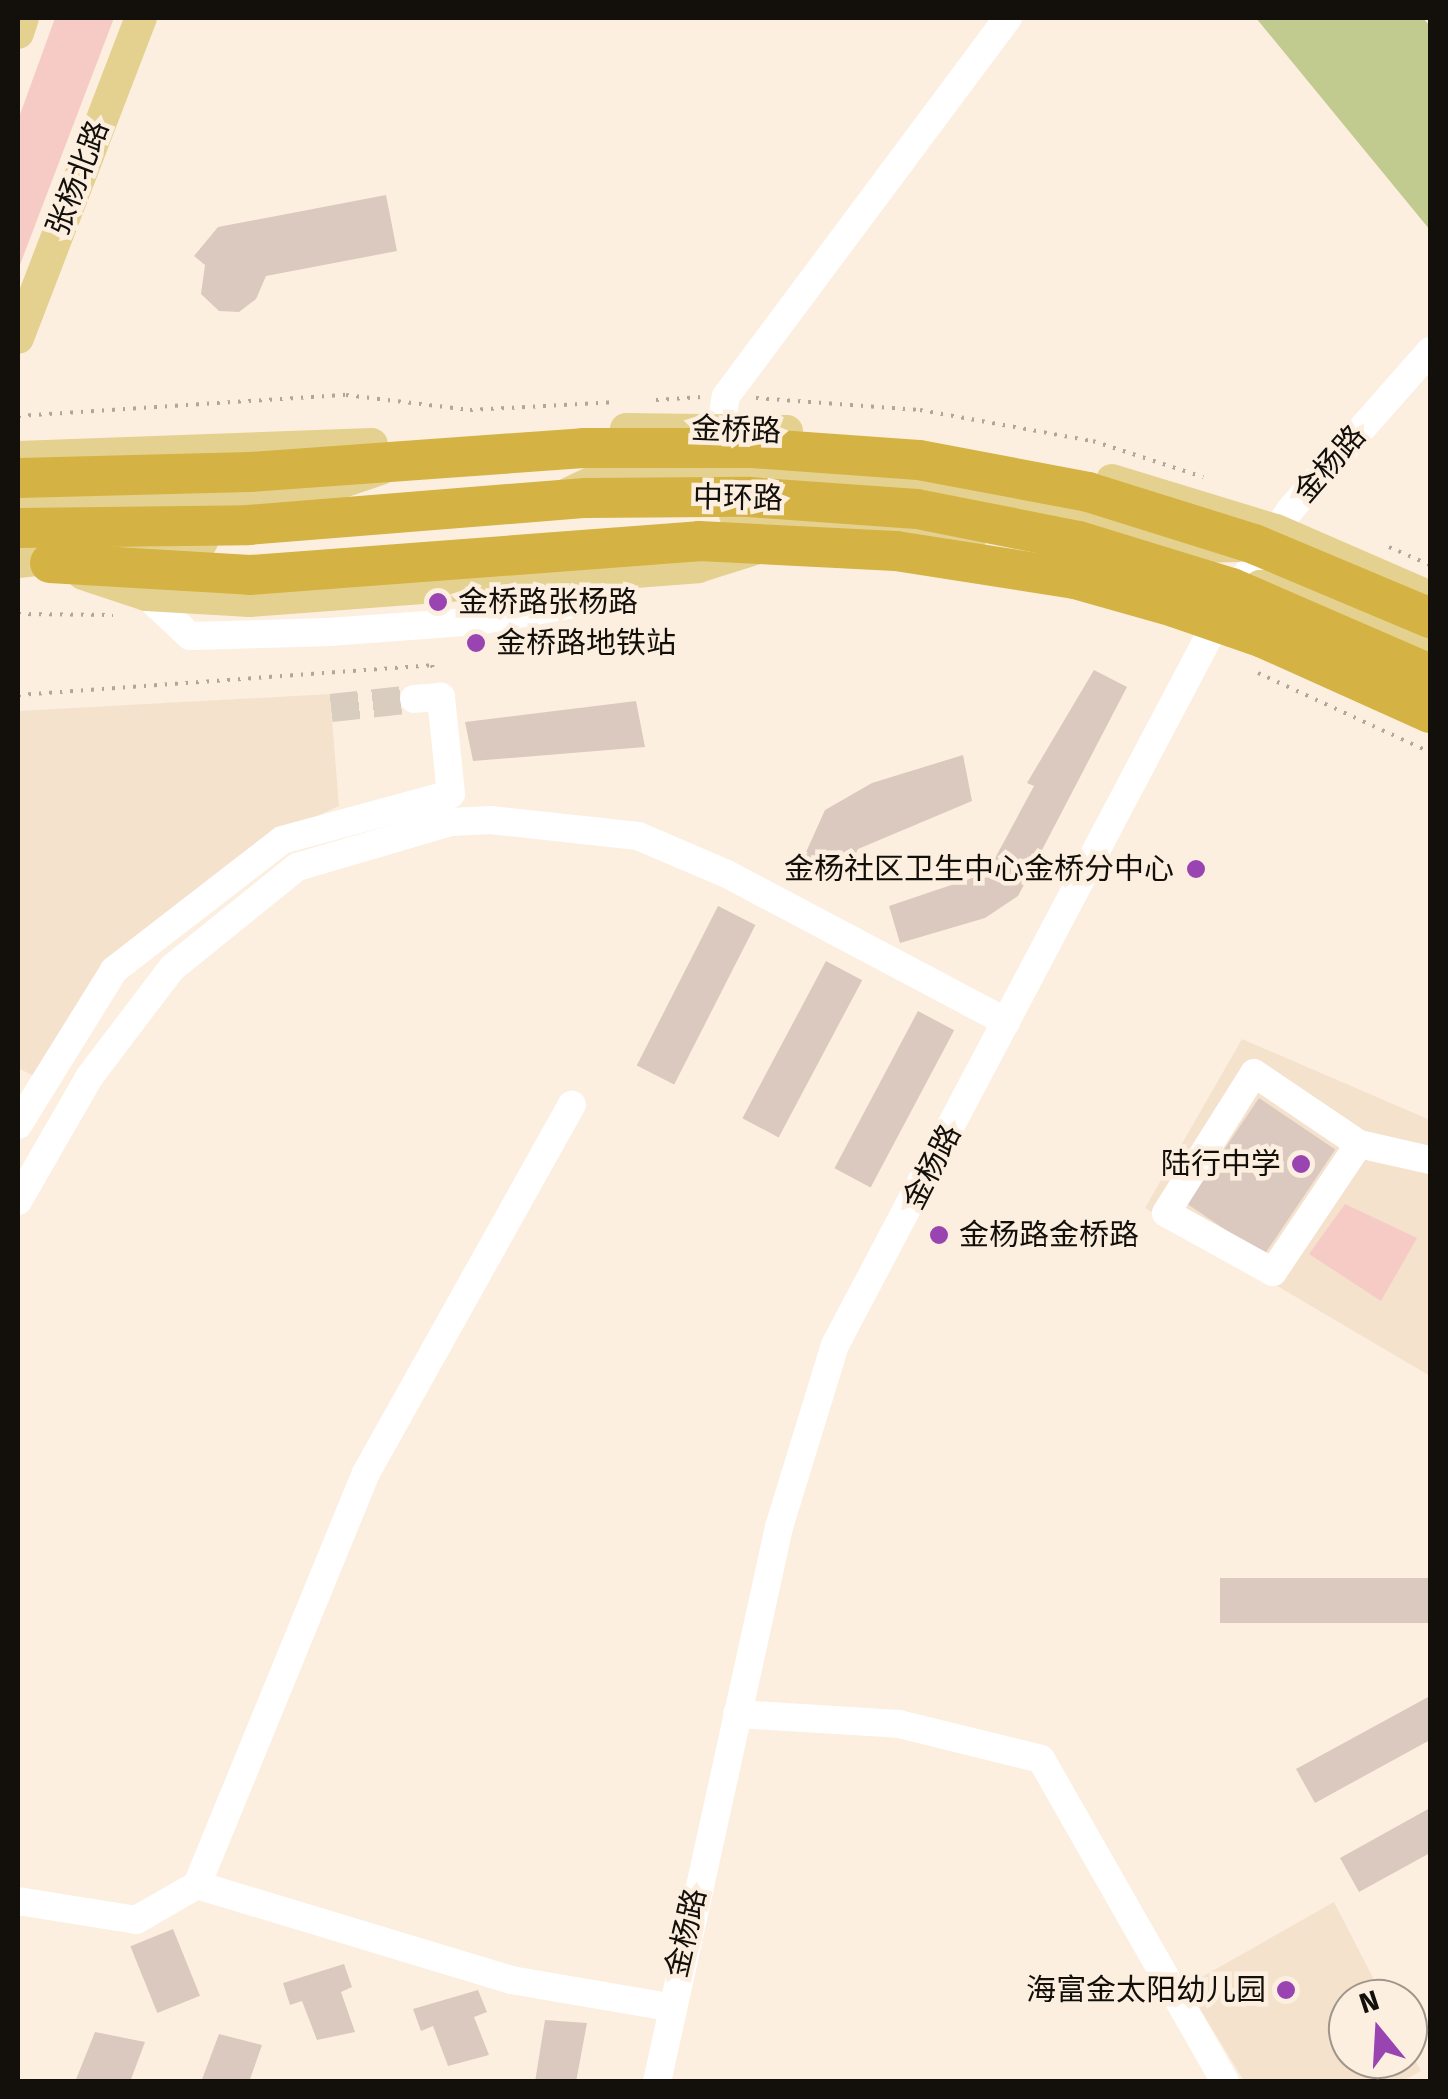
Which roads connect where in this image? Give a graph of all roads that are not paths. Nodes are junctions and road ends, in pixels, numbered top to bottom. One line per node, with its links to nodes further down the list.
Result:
1 (23, 18): 4 (main road)
2 (141, 18): 5 (main road, 张杨北路)
3 (1008, 18): 7 (street)
4 (18, 33)
5 (18, 338)
6 (1430, 352): 16 (street, 金杨路)
7 (721, 426): 8 (main road, 金桥路); 16 (main road, 金桥路)
8 (460, 438): 9 (main road, 金桥路); 12 (main road)
9 (18, 457)
10 (18, 478): 20 (highway, 中环路)
11 (816, 499): 13 (main road); 13 (main road); 14 (main road); 15 (highway, 中环路); 16 (main road); 17 (main road); 19 (main road); 23 (highway, 中环路); 26 (highway)
12 (18, 504)
13 (708, 512): 14 (main road)
14 (523, 521): 17 (main road)
15 (18, 528)
16 (1276, 530): 18 (main road, 金桥路); 19 (street, 金杨路)
17 (34, 562): 26 (highway)
18 (1430, 597)
19 (1224, 608): 21 (main road); 25 (main road); 27 (street, 金杨路)
20 (1430, 616): 21 (street)
21 (1382, 622): 22 (main road)
22 (1430, 644)
23 (1430, 674)
24 (428, 698): 29 (street)
25 (1430, 700)
26 (1430, 712)
27 (1006, 1022): 32 (street); 33 (street, 金杨路)
28 (572, 1104): 34 (street)
29 (18, 1126)
30 (1359, 1144): 30 (street); 31 (street)
31 (1430, 1160)
32 (18, 1201)
33 (737, 1714): 36 (street, 金杨路); 38 (street)
34 (197, 1885): 35 (street); 36 (street)
35 (18, 1901)
36 (669, 2008): 37 (street, 金杨路)
37 (656, 2082)
38 (1225, 2082)

